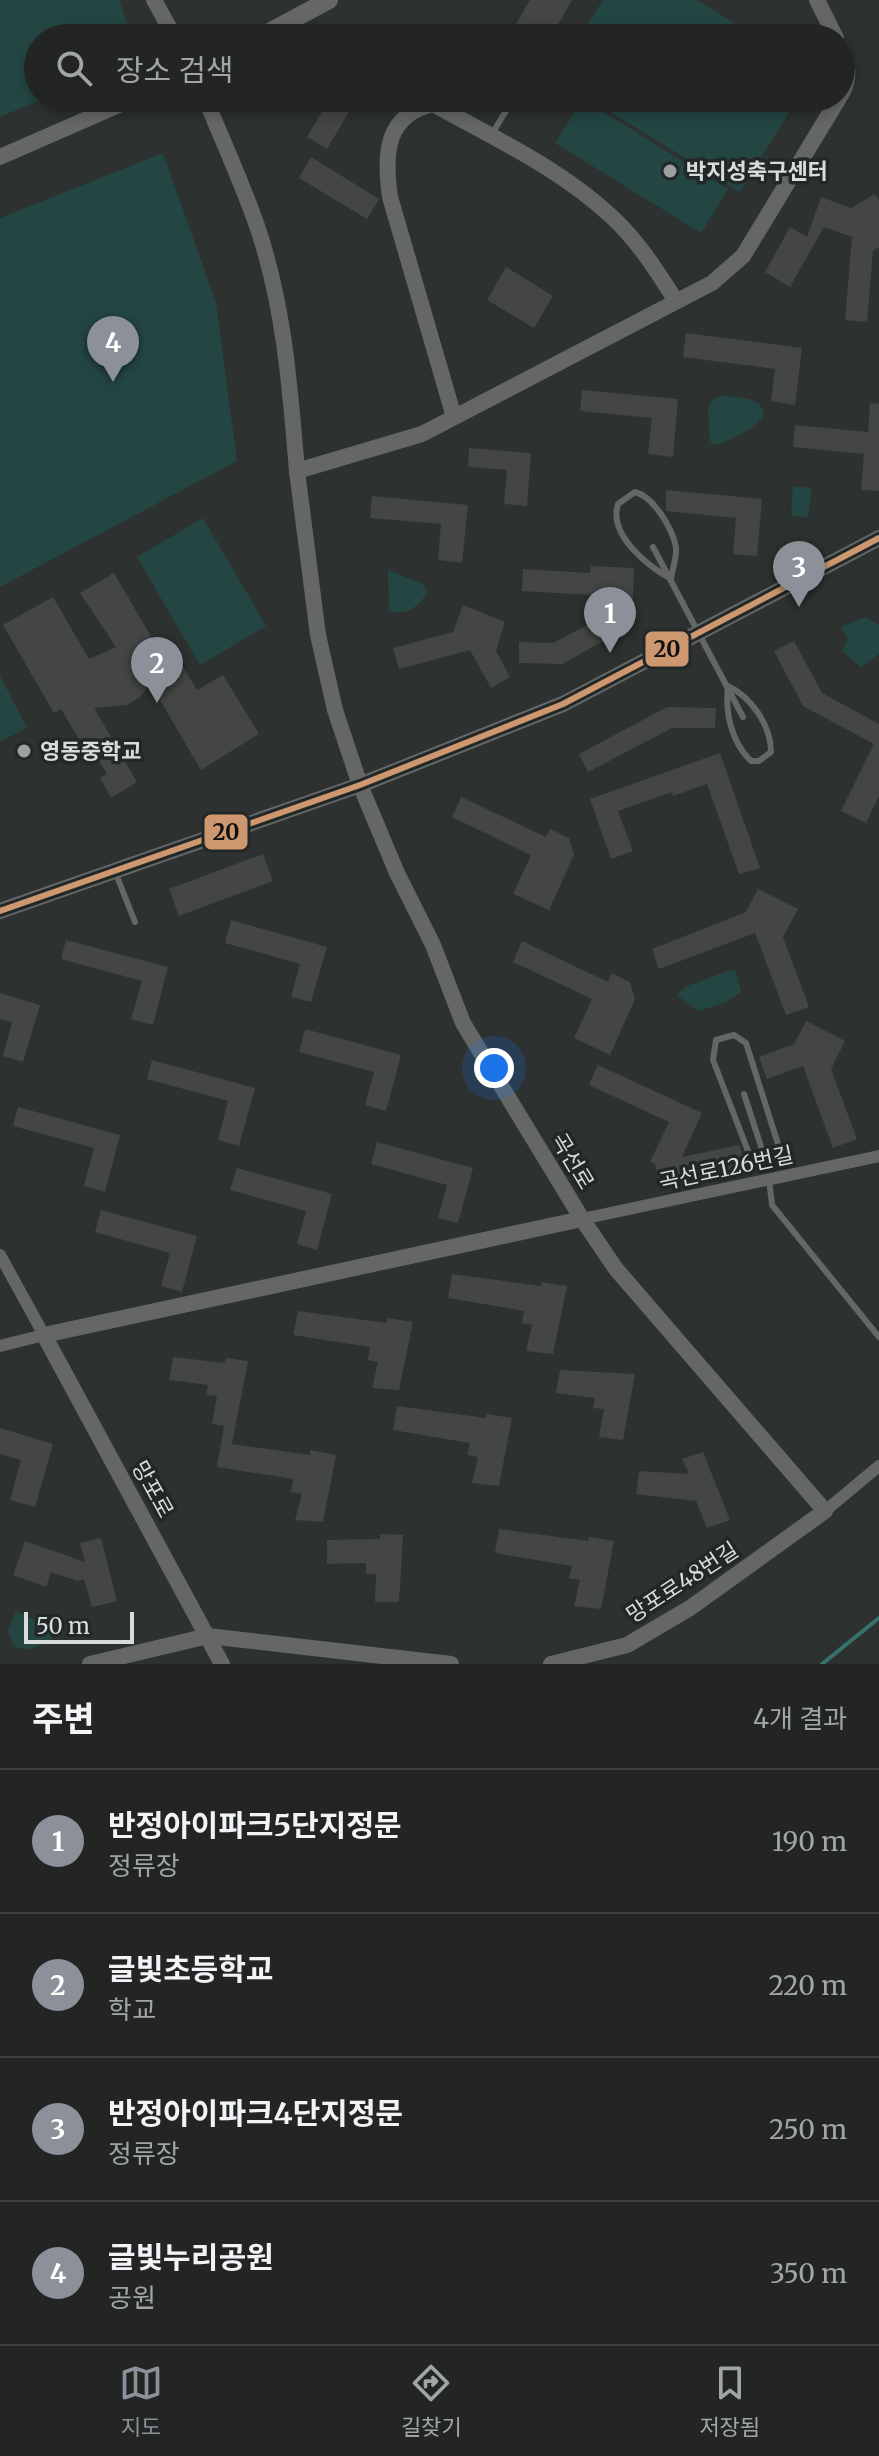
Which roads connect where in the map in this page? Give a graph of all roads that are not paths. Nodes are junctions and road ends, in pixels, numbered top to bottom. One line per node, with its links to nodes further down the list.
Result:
1 (154, 0): 4 (street)
2 (329, 0): 5 (main road)
3 (817, 0): 6 (street)
4 (167, 24)
5 (284, 24)
6 (829, 24)
7 (103, 112): 14 (street)
8 (211, 112): 17 (street, 곡선로)
9 (409, 112): 16 (street)
10 (448, 112): 13 (street)
11 (506, 112): 13 (lane)
12 (831, 112): 15 (street)
13 (491, 136): 15 (street)
14 (0, 157)
15 (676, 301): 16 (street)
16 (454, 417): 17 (street)
17 (297, 471): 24 (street, 곡선로)
18 (879, 538): 21 (street)
19 (653, 547): 20 (lane)
20 (671, 579): 20 (lane); 21 (lane)
21 (700, 632): 22 (lane); 24 (street)
22 (728, 686): 22 (lane); 23 (lane)
23 (743, 717)
24 (360, 785): 25 (street); 31 (street, 곡선로)
25 (116, 874): 26 (street); 27 (lane)
26 (0, 911)
27 (135, 922)
28 (744, 1094): 30 (lane)
29 (879, 1156): 30 (street, 곡선로126번길)
30 (770, 1175): 30 (lane); 31 (street, 곡선로126번길); 34 (lane)
31 (582, 1219): 33 (street); 37 (street, 곡선로)
32 (0, 1255): 33 (street)
33 (44, 1335): 35 (street); 38 (street, 망포로)
34 (879, 1337)
35 (0, 1346)
36 (879, 1466): 37 (street)
37 (825, 1511): 42 (street, 망포로48번길)
38 (208, 1636): 39 (street); 40 (street, 망포로); 41 (street)
39 (90, 1664)
40 (222, 1664)
41 (451, 1664)
42 (551, 1664)

